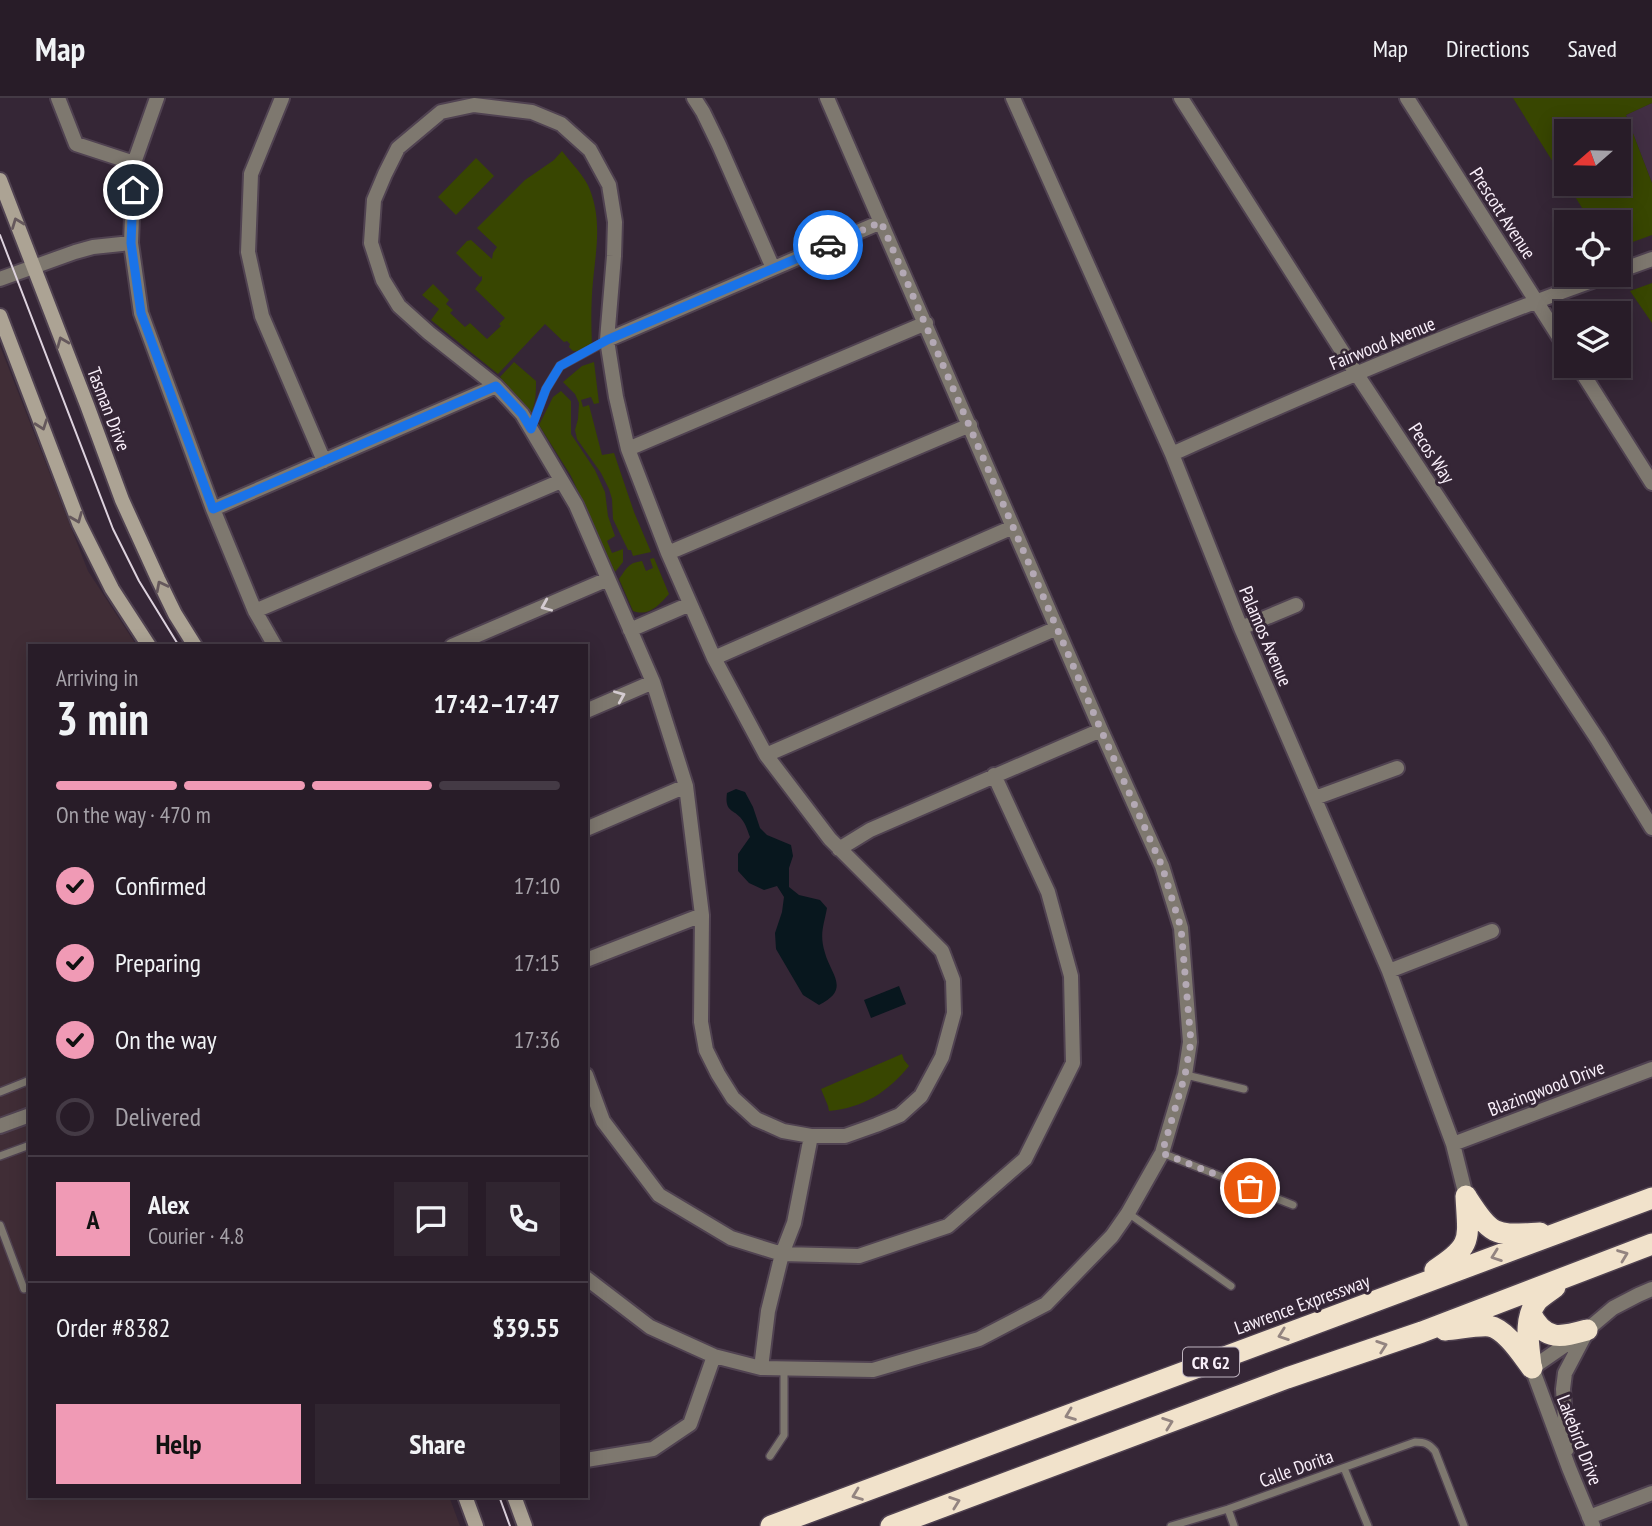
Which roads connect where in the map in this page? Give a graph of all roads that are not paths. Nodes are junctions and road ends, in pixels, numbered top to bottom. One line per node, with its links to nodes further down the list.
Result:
1 (58, 98): 11 (street)
2 (157, 98): 11 (street)
3 (282, 98): 33 (street)
4 (435, 98): 10 (street)
5 (694, 98): 18 (street)
6 (827, 98): 13 (street)
7 (1013, 98): 32 (street, Palamos Avenue)
8 (1181, 98): 26 (street, Pecos Way)
9 (1407, 98): 21 (street, Prescott Avenue)
10 (442, 112): 25 (street); 28 (street)
11 (134, 163): 14 (street)
12 (0, 180): 16 (main road, Tasman Drive, one-way to 12)
13 (881, 222): 18 (street); 23 (street)
14 (131, 243): 16 (street); 36 (street)
15 (1652, 259): 17 (street)
16 (33, 267): 19 (street); 47 (main road, Tasman Drive, one-way to 16)
17 (1631, 267)
18 (773, 268): 25 (street)
19 (0, 279)
20 (1574, 287): 21 (street, Fairwood Avenue)
21 (1536, 300): 24 (street, Prescott Avenue); 26 (street, Fairwood Avenue)
22 (0, 316): 46 (main road, one-way to 46)
23 (926, 323): 29 (street); 31 (street)
24 (1554, 329)
25 (607, 340): 30 (lane); 31 (street)
26 (1356, 373): 32 (street, Fairwood Avenue); 60 (street, Pecos Way)
27 (1586, 378): 35 (street)
28 (496, 386): 30 (street); 33 (street)
29 (970, 425): 37 (street); 38 (street)
30 (531, 429): 34 (street)
31 (628, 449): 38 (street)
32 (1171, 454): 44 (street, Palamos Avenue)
33 (324, 461): 36 (street)
34 (561, 481): 39 (street); 42 (street)
35 (1652, 484)
36 (213, 509): 42 (street)
37 (1013, 527): 43 (street); 50 (street)
38 (668, 553): 40 (street)
39 (608, 579): 45 (street); 49 (street, one-way to 49)
40 (690, 604): 45 (street); 50 (street)
41 (1296, 605): 44 (street)
42 (255, 611): 48 (street)
43 (1057, 628): 53 (street); 54 (street)
44 (1241, 628): 58 (street, Palamos Avenue)
45 (630, 630): 51 (street)
46 (148, 644)
47 (194, 644)
48 (274, 644)
49 (457, 644)
50 (714, 658): 54 (street)
51 (653, 682): 52 (street, one-way to 51); 57 (street)
52 (588, 710)
53 (1101, 730): 56 (street); 67 (street)
54 (766, 755): 61 (street)
55 (1397, 768): 58 (street)
56 (994, 775): 61 (street); 86 (street)
57 (686, 786): 59 (street); 62 (street)
58 (1315, 798): 65 (street, Palamos Avenue)
59 (588, 828)
60 (1652, 828)
61 (839, 849): 74 (street)
62 (702, 915): 64 (street); 74 (street)
63 (1492, 931): 65 (street)
64 (588, 959)
65 (1389, 971): 75 (street, Palamos Avenue)
66 (1652, 1069): 75 (street, Blazingwood Drive)
67 (1185, 1075): 70 (lane); 77 (street)
68 (588, 1080): 86 (street)
69 (28, 1081): 71 (lane)
70 (1244, 1089)
71 (0, 1092)
72 (28, 1116): 73 (street)
73 (0, 1126)
74 (811, 1136): 86 (street)
75 (1453, 1143): 79 (street, Palamos Avenue)
76 (28, 1146): 78 (lane)
77 (1162, 1153): 81 (lane); 82 (street)
78 (0, 1156)
79 (1466, 1196): 84 (highway); 92 (highway)
80 (1652, 1198): 84 (highway, Lawrence Expressway / CR G2)
81 (1293, 1205)
82 (1128, 1213): 89 (lane); 98 (street)
83 (0, 1225): 90 (lane)
84 (1563, 1232): 92 (highway, Lawrence Expressway / CR G2, one-way to 92)
85 (1652, 1244): 87 (highway, CR G2, one-way to 85)
86 (782, 1254): 97 (street)
87 (1579, 1272): 93 (highway); 95 (highway, CR G2)
88 (588, 1280): 96 (street)
89 (1231, 1286)
90 (23, 1289)
91 (1652, 1289): 94 (street)
92 (1401, 1292): 111 (highway, Lawrence Expressway / CR G2, one-way to 111)
93 (1531, 1314): 94 (highway); 99 (highway)
94 (1587, 1331): 99 (street); 103 (street)
95 (1422, 1332): 99 (highway); 112 (highway, CR G2, one-way to 95)
96 (714, 1356): 97 (street); 101 (street)
97 (761, 1368): 98 (street)
98 (785, 1368): 100 (lane)
99 (1532, 1368): 103 (street, Lakebird Drive)
100 (770, 1456)
101 (588, 1460)
102 (1343, 1468): 107 (lane, Calle Dorita); 115 (lane); 116 (lane, Calle Dorita)
103 (1569, 1468): 108 (street, Lakebird Drive)
104 (1652, 1493): 108 (street)
105 (466, 1498): 109 (main road)
106 (515, 1498): 110 (main road)
107 (1228, 1509): 113 (lane, Calle Dorita); 114 (lane)
108 (1591, 1522)
109 (476, 1526)
110 (525, 1526)
111 (771, 1526)
112 (891, 1526)
113 (1171, 1526)
114 (1234, 1526)
115 (1368, 1526)
116 (1464, 1526)

